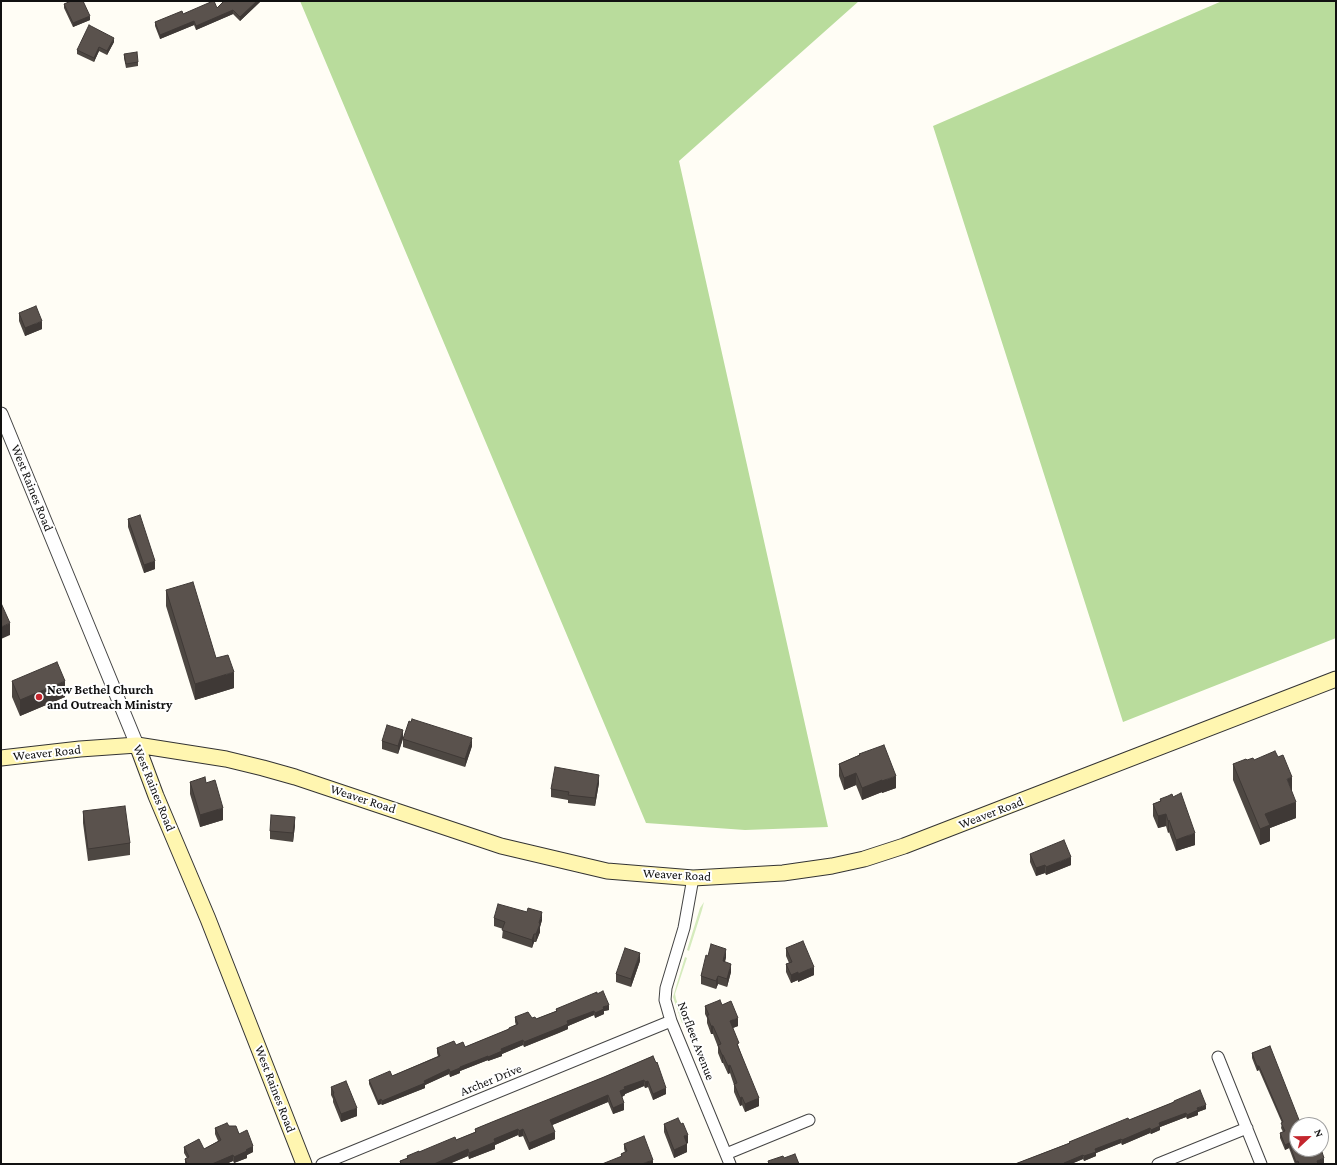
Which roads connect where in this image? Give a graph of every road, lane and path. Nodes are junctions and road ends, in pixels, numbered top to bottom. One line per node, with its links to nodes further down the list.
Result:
1 (1, 414): 3 (street, West Raines Road)
2 (1336, 679): 5 (main road, Weaver Road)
3 (137, 745): 4 (main road, Weaver Road); 5 (main road, Weaver Road); 11 (main road, West Raines Road)
4 (1, 758)
5 (692, 878): 6 (street, Norfleet Avenue)
6 (671, 1021): 10 (street, Norfleet Avenue); 12 (street, Archer Drive)
7 (1218, 1057): 9 (street)
8 (809, 1120): 10 (street)
9 (1247, 1128): 13 (street); 14 (street)
10 (728, 1159)
11 (304, 1164)
12 (322, 1164)
13 (1158, 1164)
14 (1261, 1164)

